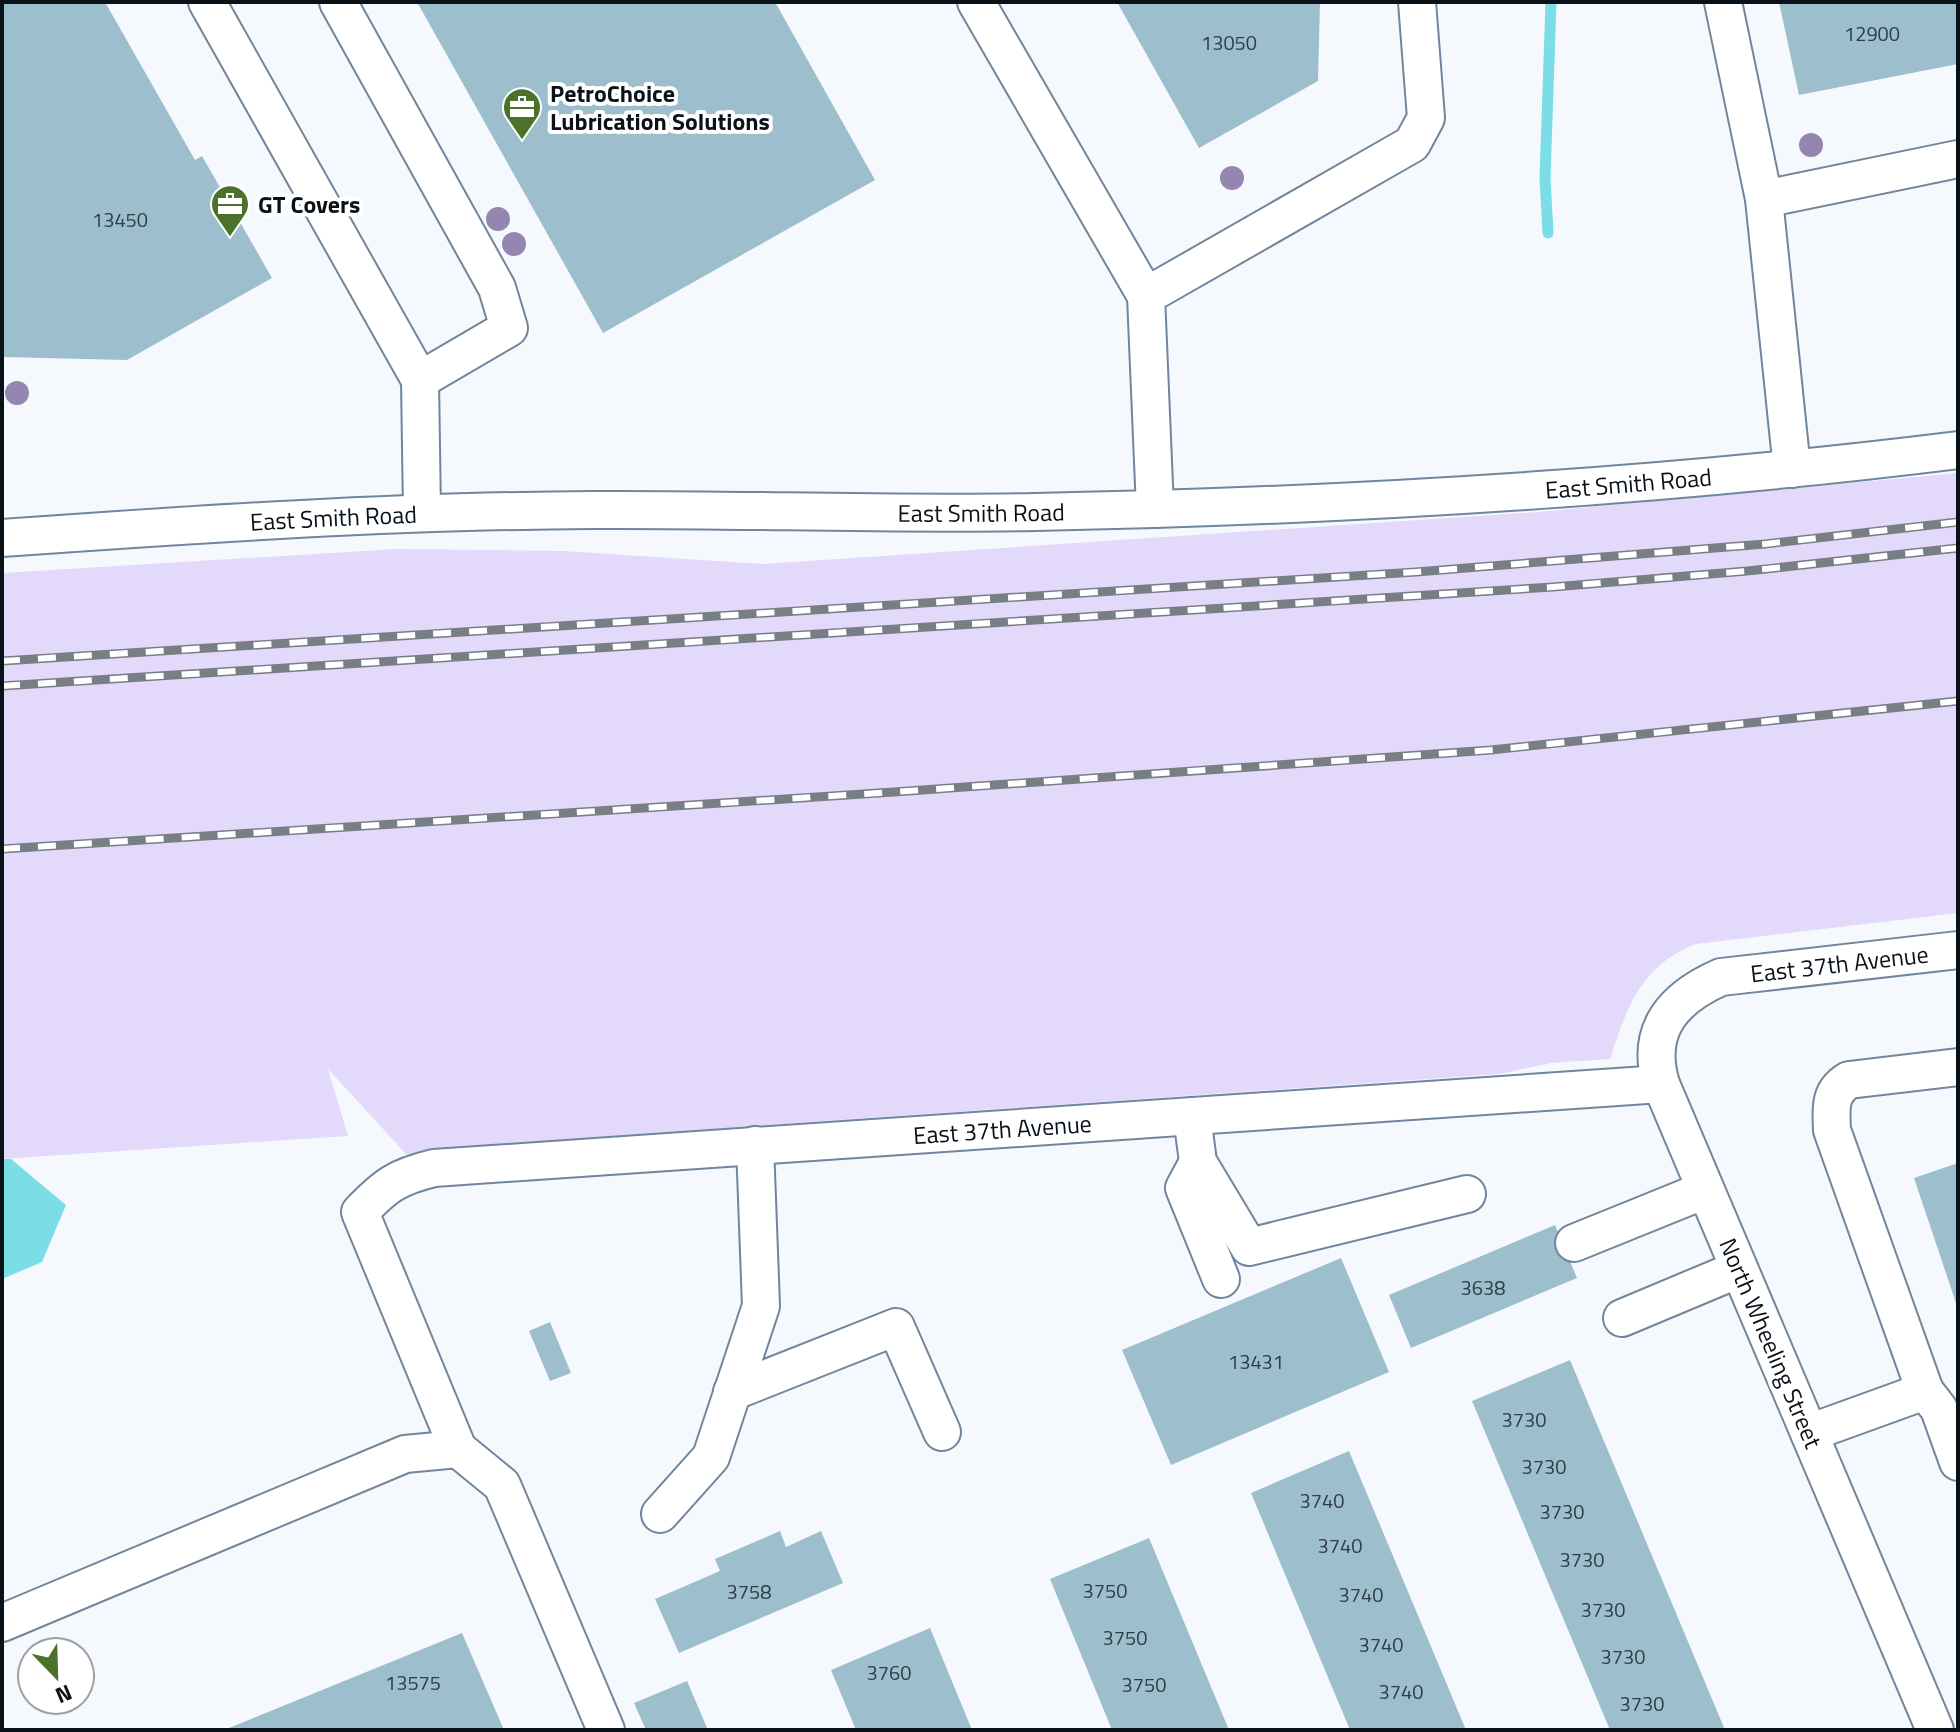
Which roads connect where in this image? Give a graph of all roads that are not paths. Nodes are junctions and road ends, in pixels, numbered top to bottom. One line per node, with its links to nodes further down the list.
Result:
1 (207, 2): 9 (street)
2 (338, 2): 9 (street)
3 (976, 2): 8 (street)
4 (1417, 2): 8 (street)
5 (1723, 2): 7 (street)
6 (1958, 159): 7 (street)
7 (1764, 199): 11 (street)
8 (1146, 296): 12 (street)
9 (420, 380): 13 (street)
10 (1958, 450): 11 (street, East Smith Road)
11 (1792, 469): 12 (street, East Smith Road)
12 (1155, 509): 13 (street, East Smith Road)
13 (422, 512): 14 (street, East Smith Road)
14 (2, 538)
15 (1958, 950): 16 (street, East 37th Avenue)
16 (1721, 977): 18 (street, North Wheeling Street)
17 (1958, 1067): 28 (street)
18 (1661, 1084): 19 (street, East 37th Avenue); 22 (street, North Wheeling Street)
19 (1192, 1116): 20 (street, East 37th Avenue); 21 (street)
20 (755, 1145): 29 (street); 32 (street, East 37th Avenue)
21 (1198, 1162): 23 (street); 26 (street)
22 (1705, 1190): 24 (street); 25 (street, North Wheeling Street)
23 (1467, 1194)
24 (1574, 1243)
25 (1739, 1269): 27 (street); 31 (street, North Wheeling Street)
26 (1221, 1279)
27 (1622, 1318)
28 (1925, 1391): 31 (street); 33 (street)
29 (732, 1392): 30 (street); 34 (street)
30 (942, 1432)
31 (1809, 1433): 37 (street, North Wheeling Street)
32 (458, 1449): 35 (street); 36 (street)
33 (1958, 1462)
34 (660, 1514)
35 (2, 1623)
36 (606, 1730)
37 (1935, 1730)

